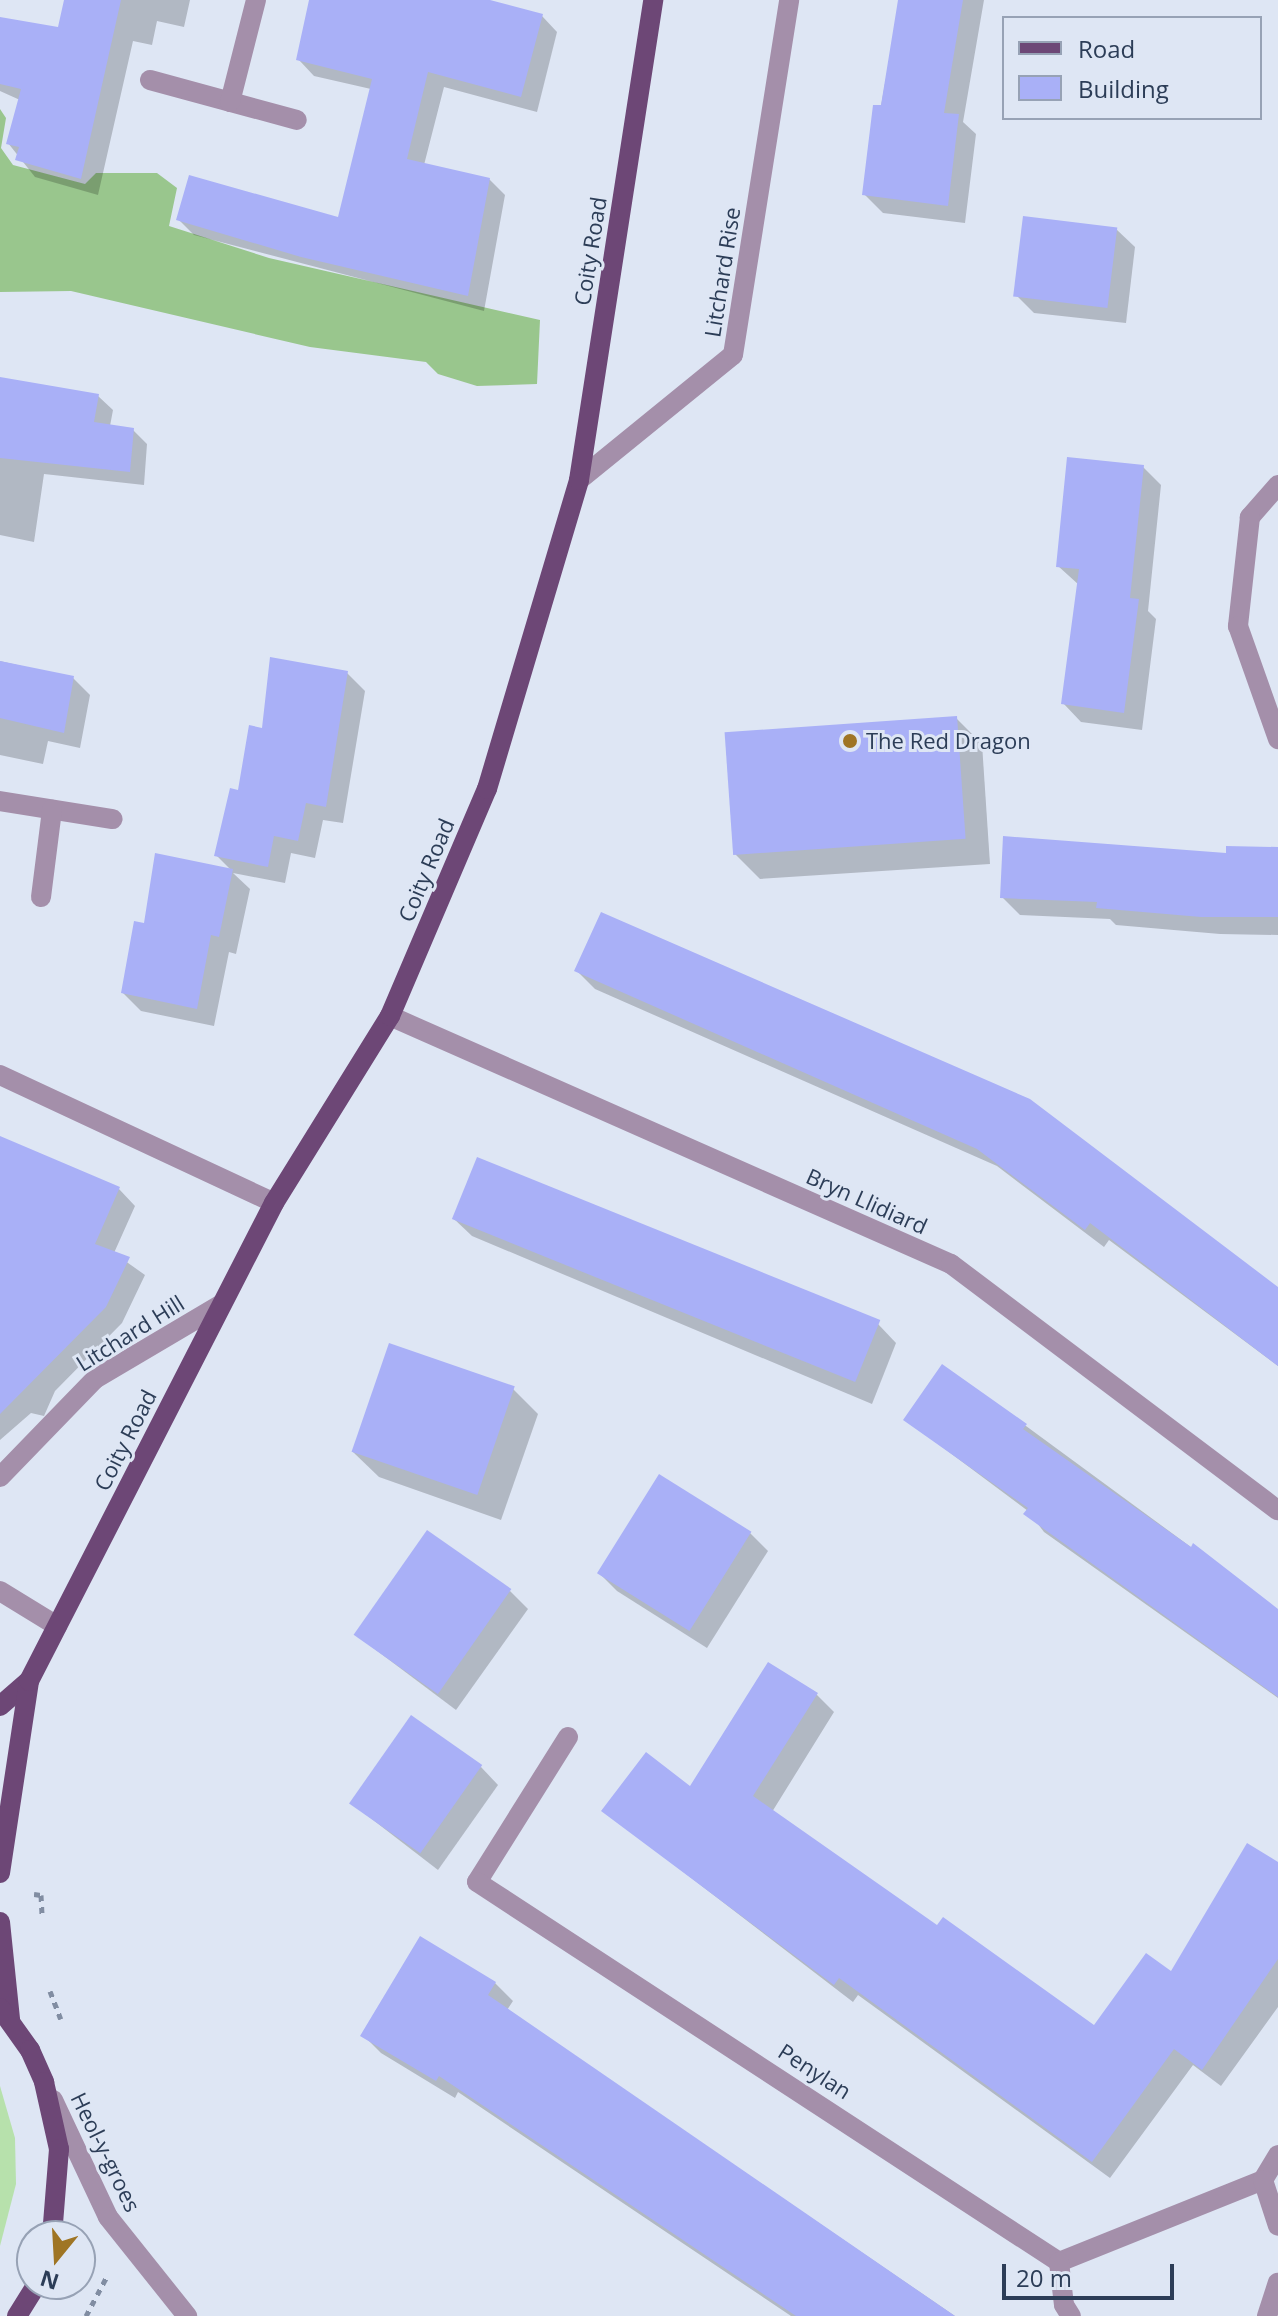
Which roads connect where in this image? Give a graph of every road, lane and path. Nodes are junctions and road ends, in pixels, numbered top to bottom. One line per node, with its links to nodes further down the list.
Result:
1 (256, 0): 5 (street)
2 (653, 0): 7 (main road, Coity Road)
3 (789, 0): 7 (street, Litchard Rise)
4 (150, 80): 5 (street)
5 (230, 102): 6 (street)
6 (297, 120)
7 (579, 480): 14 (main road, Coity Road)
8 (1278, 485): 9 (street)
9 (1278, 739)
10 (0, 801): 11 (street)
11 (52, 810): 12 (street); 13 (street)
12 (113, 819)
13 (41, 897)
14 (390, 1016): 16 (main road, Coity Road); 19 (street, Bryn Llidiard)
15 (0, 1075): 16 (street)
16 (274, 1203): 17 (main road, Coity Road)
17 (222, 1304): 18 (street, Litchard Hill); 21 (main road, Coity Road)
18 (0, 1477)
19 (1278, 1510)
20 (0, 1591): 21 (street)
21 (57, 1626): 22 (main road, Coity Road)
22 (29, 1681): 23 (main road); 25 (main road)
23 (0, 1706)
24 (568, 1737): 33 (street, Penylan)
25 (0, 1873)
26 (0, 1922): 27 (main road)
27 (5, 2014): 28 (main road)
28 (44, 2082): 31 (main road); 35 (street, Heol-y-groes)
29 (1278, 2155): 30 (street)
30 (1263, 2180): 32 (street); 33 (street)
31 (53, 2220)
32 (1278, 2226)
33 (1059, 2262): 36 (street)
34 (1278, 2283): 37 (street)
35 (187, 2316)
36 (1071, 2316)
37 (1267, 2316)

